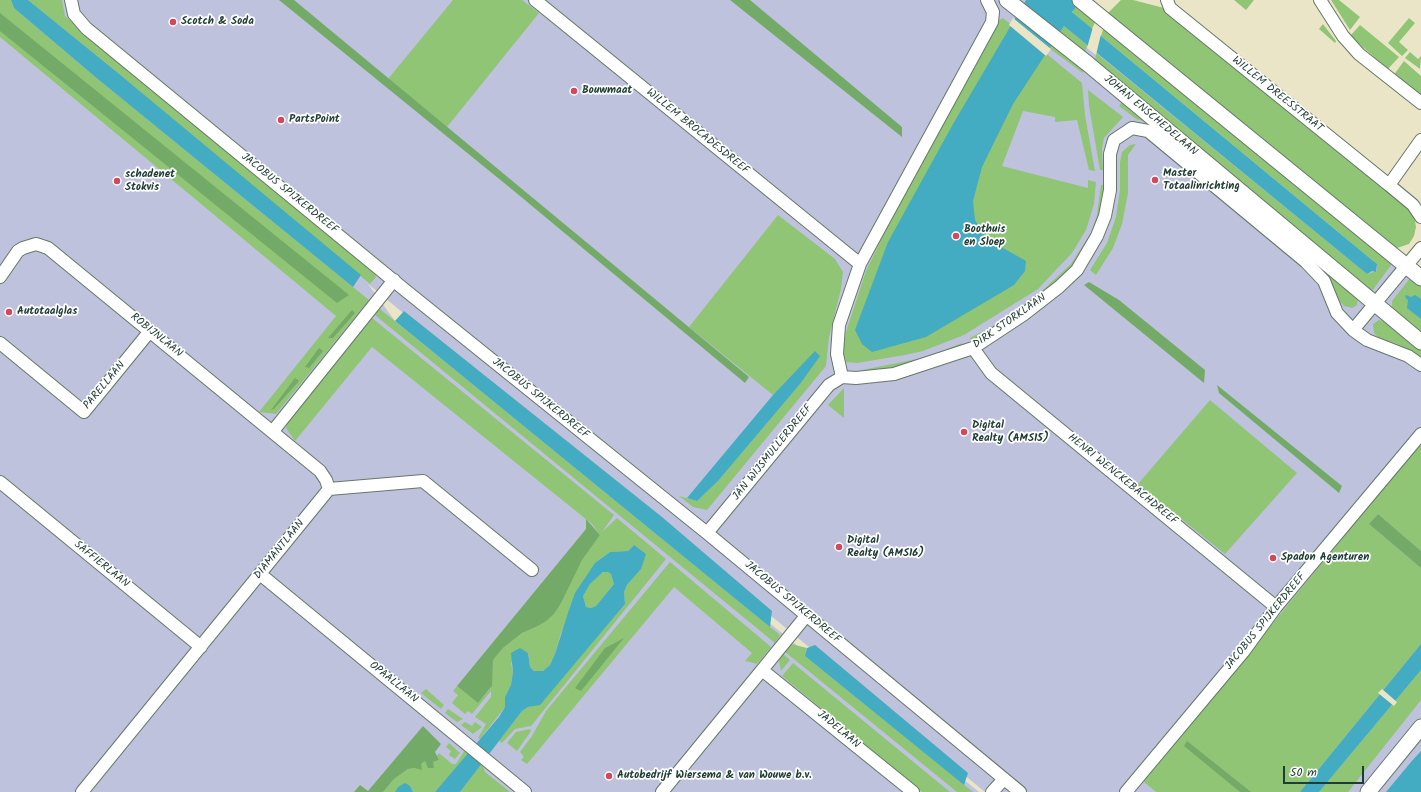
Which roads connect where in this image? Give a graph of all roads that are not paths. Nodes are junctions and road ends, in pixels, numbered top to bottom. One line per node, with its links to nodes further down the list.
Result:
1 (71, 0): 17 (street, JACOBUS SPIJKERDREEF)
2 (535, 0): 13 (street, WILLEM BROCADESDREEF)
3 (987, 0): 13 (street)
4 (1320, 0): 8 (street)
5 (1167, 1): 10 (street, WILLEM DREESSTRAAT)
6 (1010, 3): 18 (street, JOHAN ENSCHEDELAAN)
7 (1084, 4): 14 (street)
8 (1421, 103)
9 (1421, 140): 10 (street)
10 (1388, 185): 11 (street, WILLEM DREESSTRAAT)
11 (1421, 217)
12 (1421, 248): 14 (street)
13 (860, 264): 25 (street)
14 (1406, 265): 16 (street); 18 (street)
15 (0, 277): 20 (street, ROBIJNLAAN)
16 (1421, 278)
17 (394, 280): 26 (street); 30 (street, JACOBUS SPIJKERDREEF)
18 (1375, 303): 19 (street); 21 (street, JOHAN ENSCHEDELAAN)
19 (1353, 330): 23 (street, DIRK STORKLAAN); 24 (street, DIRK STORKLAAN)
20 (150, 331): 22 (street, PARELLAAN); 26 (street, ROBIJNLAAN)
21 (1421, 342)
22 (0, 343)
23 (973, 348): 25 (street, DIRK STORKLAAN); 33 (street, HENRI WENCKEBACHDREEF)
24 (1421, 365)
25 (842, 377): 30 (street, JAN WIJSMULLERDREEF)
26 (273, 431): 29 (street, ROBIJNLAAN)
27 (1421, 434): 33 (street, JACOBUS SPIJKERDREEF)
28 (0, 482): 35 (street, SAFFIERLAAN)
29 (329, 489): 31 (street); 32 (street, DIAMANTLAAN)
30 (707, 533): 34 (street, JACOBUS SPIJKERDREEF)
31 (532, 570)
32 (260, 574): 35 (street, DIAMANTLAAN); 40 (street, OPAALLAAN)
33 (1276, 607): 45 (street, JACOBUS SPIJKERDREEF)
34 (806, 616): 36 (street); 38 (street, JACOBUS SPIJKERDREEF)
35 (201, 647): 39 (street, DIAMANTLAAN)
36 (762, 670): 41 (street); 42 (street, JADELAAN)
37 (1421, 727): 46 (street)
38 (1004, 779): 43 (street); 44 (street, JACOBUS SPIJKERDREEF)
39 (82, 792)
40 (525, 792)
41 (662, 792)
42 (913, 792)
43 (992, 792)
44 (1020, 792)
45 (1126, 792)
46 (1368, 792)

